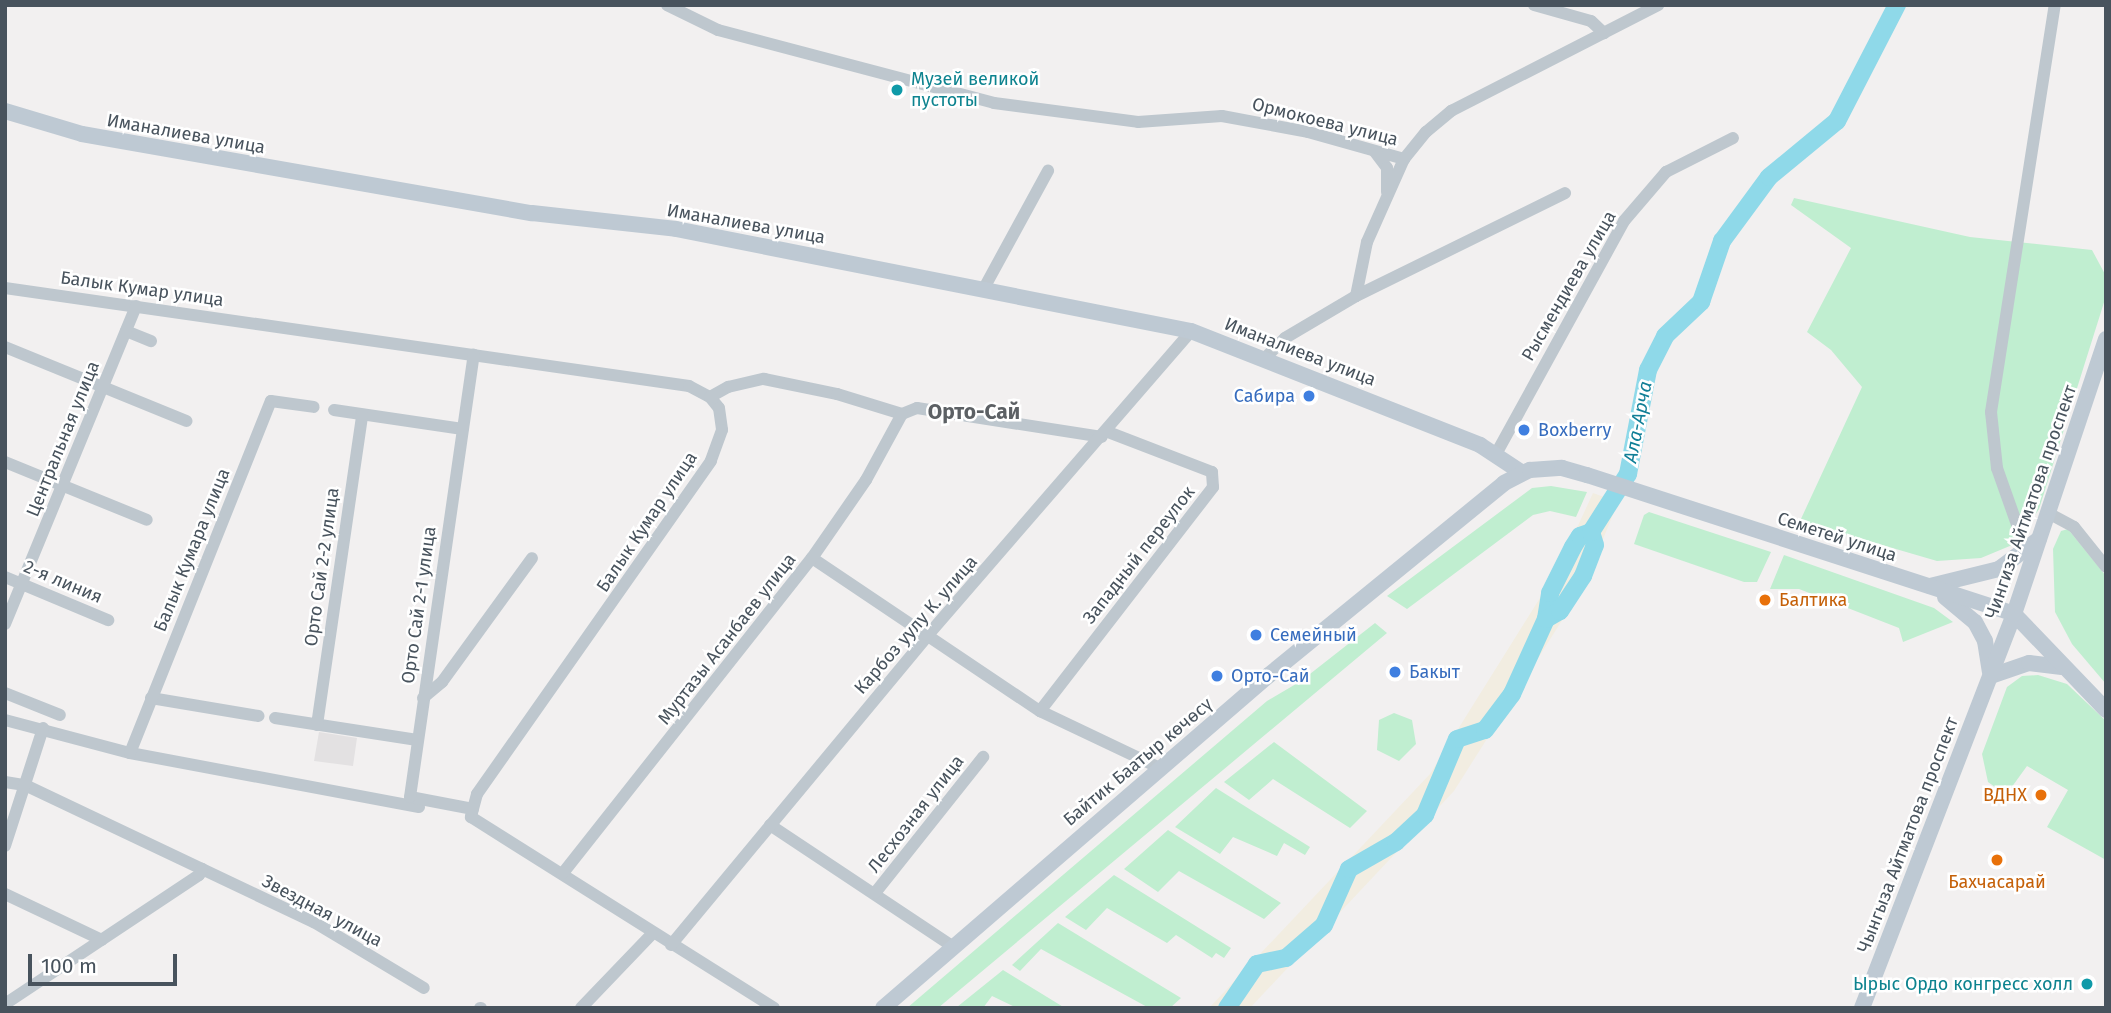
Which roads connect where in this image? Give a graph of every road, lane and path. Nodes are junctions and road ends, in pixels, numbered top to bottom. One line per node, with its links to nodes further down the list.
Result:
1 (667, 5): 8 (street, Ормокоева улица)
2 (1534, 5): 5 (street)
3 (1658, 5): 5 (street)
4 (2055, 5): 41 (street)
5 (1604, 33): 9 (street)
6 (5, 111): 14 (main road, Иманалиева улица)
7 (1733, 138): 34 (street, Рысмендиева улица)
8 (1375, 152): 9 (street, Ормокоева улица); 12 (street)
9 (1405, 159): 12 (street)
10 (1048, 171): 14 (street)
11 (1565, 193): 15 (street)
12 (1388, 195): 15 (street)
13 (5, 288): 16 (street, Балык Кумар улица)
14 (983, 290): 18 (main road, Иманалиева улица)
15 (1356, 296): 23 (street)
16 (136, 306): 17 (street, Центральная улица); 22 (street, Балык Кумар улица)
17 (126, 331): 20 (street); 25 (street, Центральная улица)
18 (1191, 331): 23 (main road, Иманалиева улица); 33 (street, Карбоз уулу К. улица)
19 (2106, 340): 24 (main road, Чингиза Айтматова проспект)
20 (150, 341)
21 (5, 347): 25 (street)
22 (474, 355): 26 (street, Балык Кумар улица); 32 (street, Орто Сай 2-1 улица)
23 (1265, 358): 34 (main road, Иманалиева улица)
24 (2102, 370): 38 (main road, Чингиза Айтматова проспект)
25 (102, 387): 31 (street); 37 (street, Центральная улица)
26 (710, 397): 29 (street); 71 (street, Балык Кумар улица)
27 (314, 407): 55 (street, Балык Кумара улица)
28 (334, 410): 30 (street)
29 (902, 414): 33 (street); 43 (street, Муртазы Асанбаев улица)
30 (362, 415): 32 (street); 63 (street, Орто Сай 2-2 улица)
31 (186, 421)
32 (463, 429): 56 (street, Орто Сай 2-1 улица)
33 (1105, 435): 51 (street, Карбоз уулу К. улица); 58 (street, Западный переулок)
34 (1496, 454): 36 (main road, Иманалиева улица)
35 (5, 462): 37 (street)
36 (1521, 472): 47 (main road, Семетей улица); 68 (main road, Байтик Баатыр көчөсү)
37 (63, 485): 39 (street); 46 (street, Центральная улица)
38 (2050, 514): 40 (main road, Чингиза Айтматова проспект); 44 (street)
39 (147, 520)
40 (2040, 538): 41 (main road); 48 (main road, Чингиза Айтматова проспект)
41 (2026, 550): 47 (main road)
42 (531, 558): 56 (street)
43 (812, 558): 51 (street); 75 (street, Муртазы Асанбаев улица)
44 (2106, 567)
45 (5, 577): 46 (street, 2-я линия)
46 (22, 584): 49 (street, 2-я линия); 50 (street, Центральная улица)
47 (1928, 586): 48 (main road, Семетей улица); 53 (main road)
48 (2014, 614): 52 (main road, Семетей улица); 53 (main road, Чингиза Айтматова проспект)
49 (108, 620)
50 (5, 624)
51 (928, 635): 58 (street); 72 (street, Карбоз уулу К. улица)
52 (2063, 667): 53 (main road); 57 (main road, Семетей улица)
53 (1991, 676): 87 (main road, Чынгыза Айтматова проспект)
54 (5, 693): 59 (street)
55 (151, 698): 60 (street); 66 (street, Балык Кумара улица)
56 (423, 698): 65 (street, Орто Сай 2-1 улица)
57 (2106, 710)
58 (1040, 711): 68 (street)
59 (60, 715)
60 (259, 716)
61 (275, 718): 63 (street)
62 (5, 720): 64 (street)
63 (317, 725): 65 (street)
64 (43, 728): 66 (street); 70 (street)
65 (417, 740): 71 (street, Орто Сай 2-1 улица)
66 (130, 753): 71 (street)
67 (983, 757): 76 (street, Лесхозная улица)
68 (1160, 768): 81 (main road, Байтик Баатыр көчөсү)
69 (5, 782): 70 (street, Звездная улица)
70 (25, 785): 73 (street); 74 (street, Звездная улица)
71 (472, 813): 75 (street)
72 (770, 825): 76 (street, Лесхозная улица); 80 (street, Карбоз уулу К. улица)
73 (5, 846)
74 (202, 869): 79 (street); 82 (street, Звездная улица)
75 (564, 873): 78 (street)
76 (875, 893): 81 (street, Лесхозная улица)
77 (5, 894): 79 (street)
78 (652, 934): 80 (street); 84 (street)
79 (102, 940): 83 (street)
80 (671, 945): 85 (street)
81 (952, 946): 86 (main road, Байтик Баатыр көчөсү)
82 (424, 988)
83 (5, 1004)
84 (582, 1008)
85 (774, 1008)
86 (883, 1008)
87 (1861, 1008)

